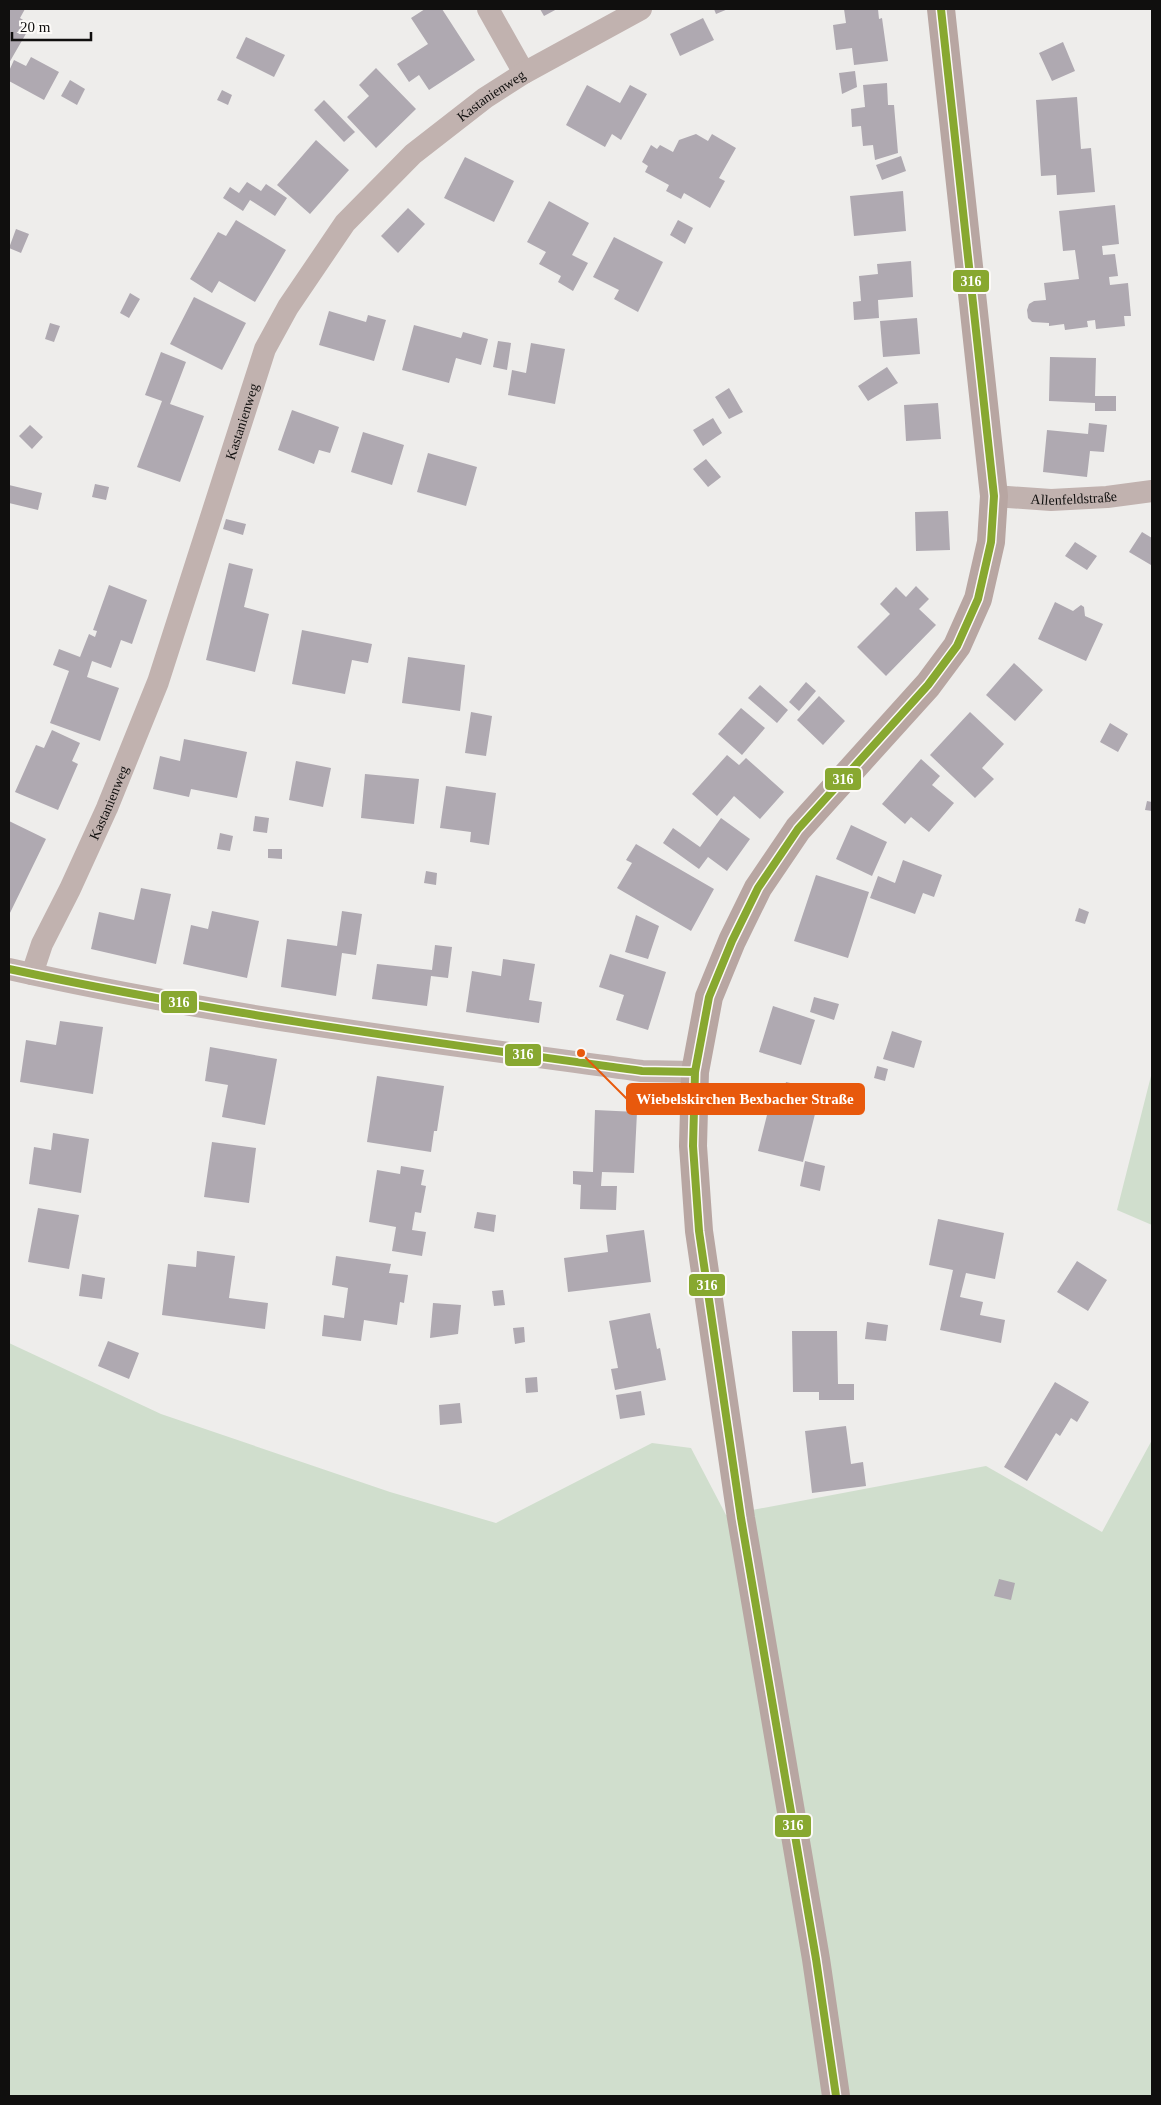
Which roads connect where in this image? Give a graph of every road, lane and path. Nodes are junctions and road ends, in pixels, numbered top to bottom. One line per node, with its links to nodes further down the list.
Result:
1 (488, 9): 4 (street)
2 (641, 9): 4 (street, Kastanienweg)
3 (940, 9): 6 (street)
4 (524, 73): 8 (street, Kastanienweg)
5 (1152, 491): 6 (street, Allenfeldstraße)
6 (994, 496): 9 (street)
7 (9, 969): 8 (street)
8 (32, 974): 9 (street)
9 (695, 1072): 10 (street)
10 (836, 2096)

